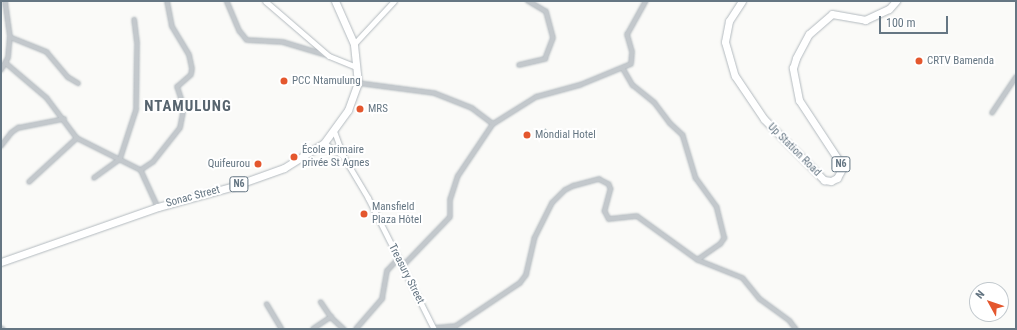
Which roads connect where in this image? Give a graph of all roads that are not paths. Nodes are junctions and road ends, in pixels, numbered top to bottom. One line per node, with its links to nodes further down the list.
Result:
1 (5, 1): 12 (street)
2 (167, 1): 32 (street)
3 (227, 1): 14 (street)
4 (265, 1): 14 (main road)
5 (335, 1): 13 (highway, Sonac Street / N6)
6 (394, 1): 13 (main road)
7 (528, 1): 16 (street)
8 (646, 1): 18 (street)
9 (742, 1): 10 (highway, Up Station Road / N6)
10 (896, 1)
11 (134, 20): 31 (street)
12 (10, 37): 15 (street); 21 (street)
13 (354, 44): 17 (highway, Sonac Street / N6)
14 (329, 56): 17 (main road)
15 (6, 63): 19 (street); 24 (street)
16 (519, 65)
17 (356, 67): 22 (highway, Sonac Street / N6)
18 (623, 68): 25 (street); 37 (street)
19 (1, 70)
20 (1016, 77): 23 (street)
21 (78, 83)
22 (358, 83): 25 (street); 26 (highway, Sonac Street / N6)
23 (992, 113)
24 (64, 119): 27 (street); 29 (street)
25 (493, 124): 39 (street)
26 (334, 131): 28 (highway, Sonac Street / N6); 30 (main road, Treasury Street)
27 (77, 138): 31 (street); 34 (street)
28 (324, 143): 30 (main road, Treasury Street); 35 (highway, Sonac Street / N6)
29 (1, 146)
30 (343, 156): 36 (main road, Treasury Street)
31 (120, 159): 32 (street); 33 (street)
32 (141, 170): 35 (street)
33 (94, 178)
34 (29, 182)
35 (158, 207): 38 (highway, Sonac Street / N6)
36 (398, 259): 39 (main road, Treasury Street); 47 (street)
37 (698, 260): 43 (street); 49 (street)
38 (1, 262)
39 (402, 267): 48 (main road, Treasury Street)
40 (321, 302): 42 (street)
41 (267, 304): 44 (street)
42 (331, 317): 45 (street); 46 (street)
43 (456, 328): 48 (street)
44 (282, 329)
45 (313, 329)
46 (344, 329)
47 (356, 329)
48 (434, 329)
49 (796, 329)

